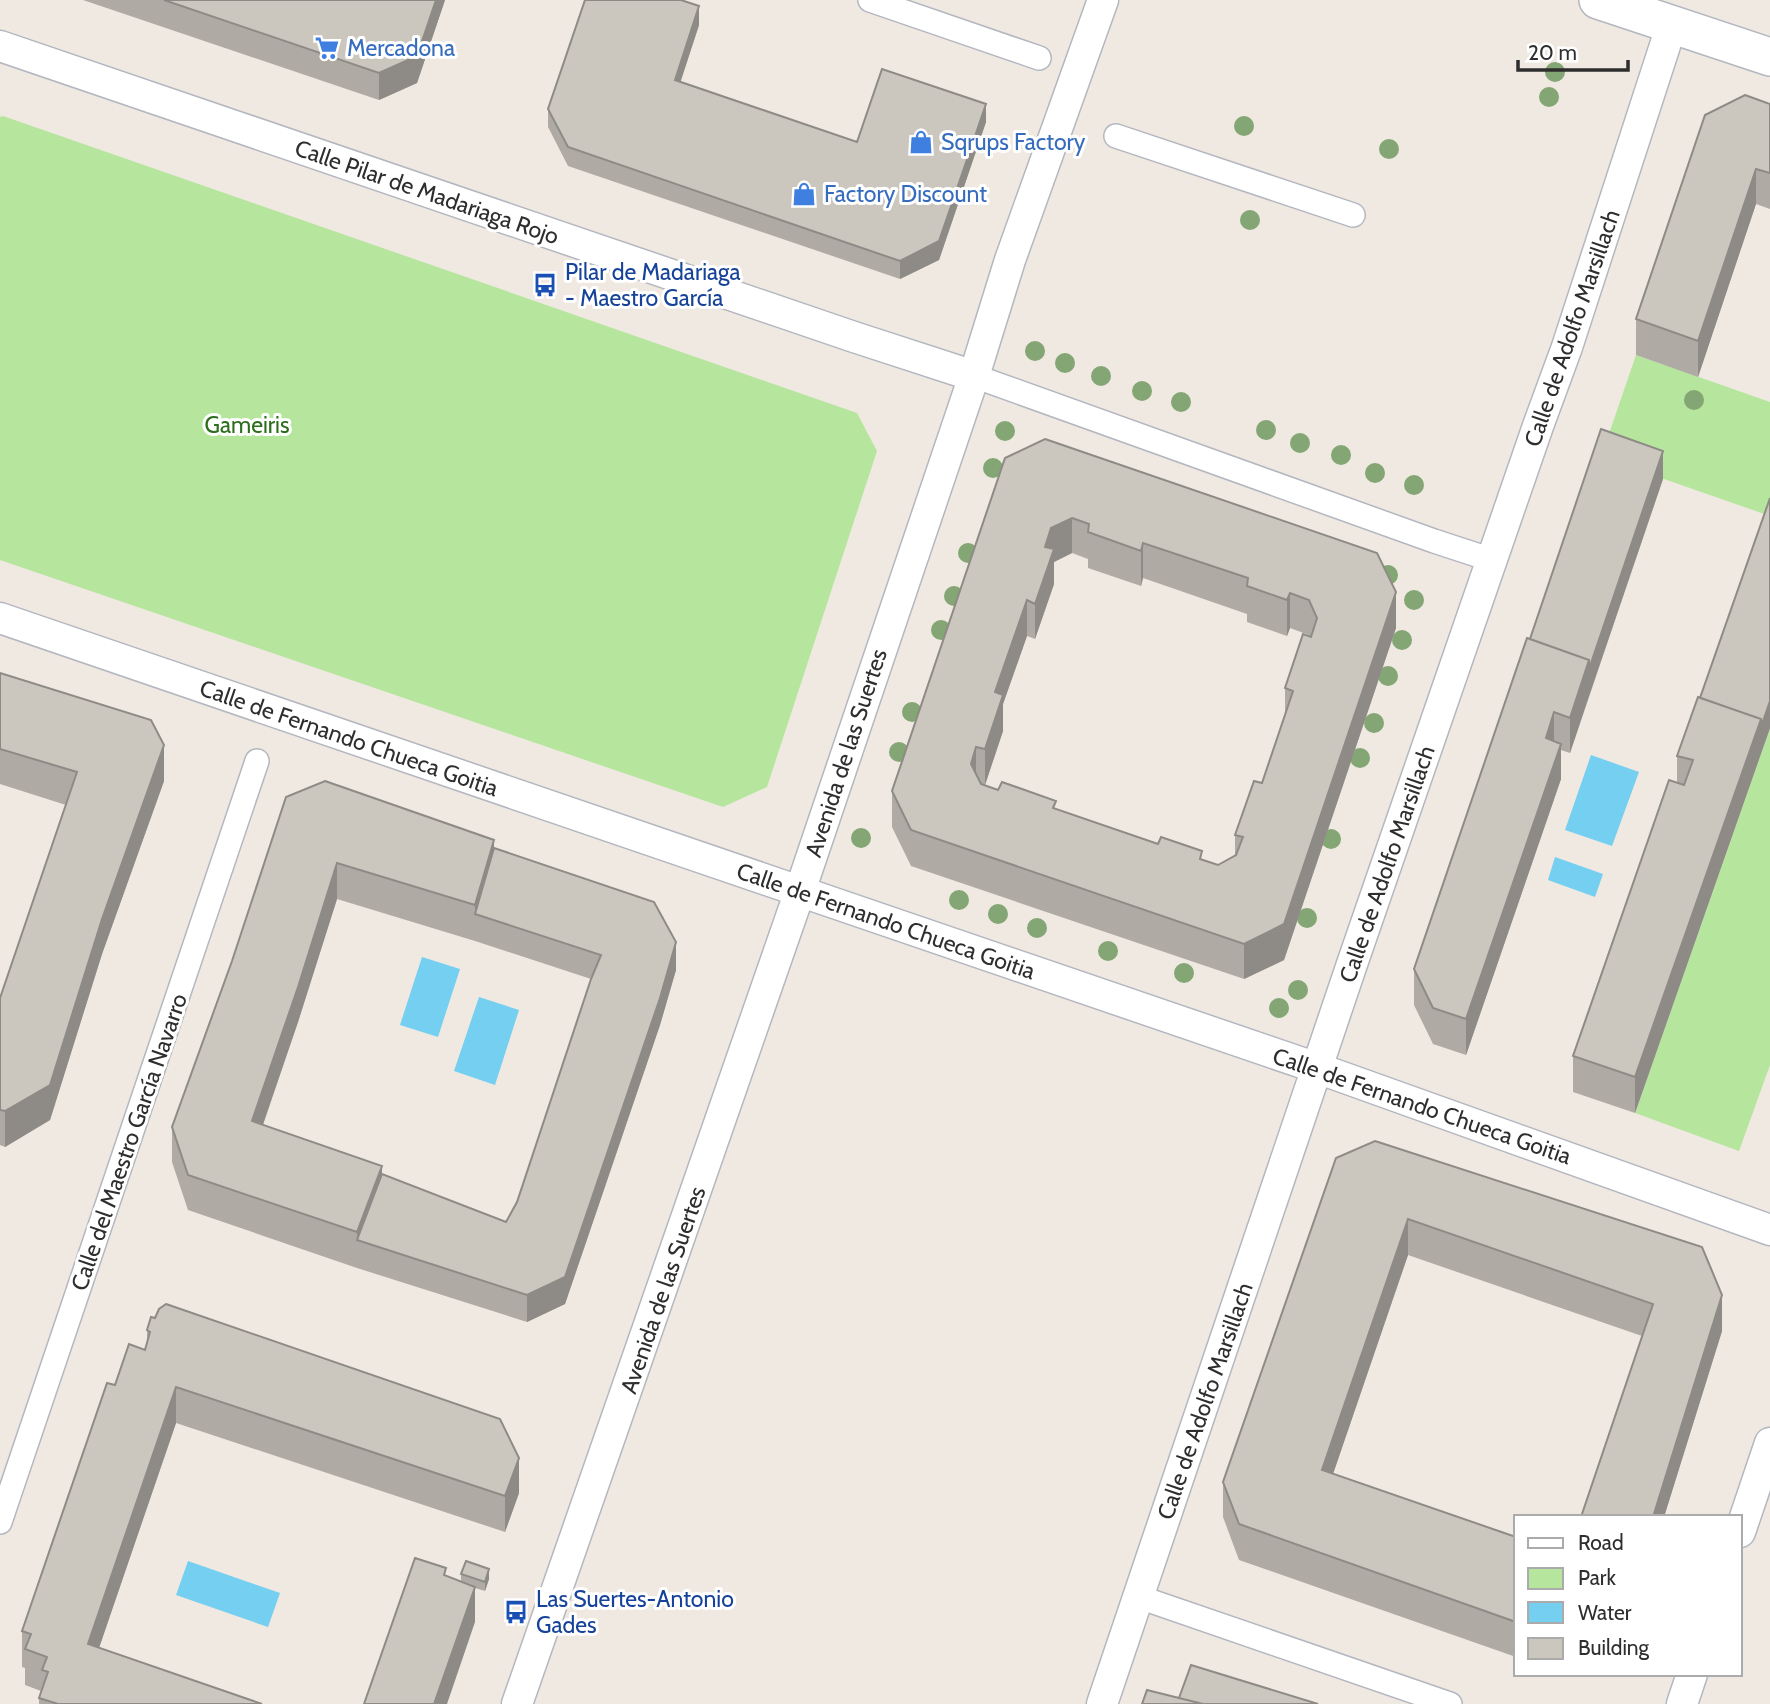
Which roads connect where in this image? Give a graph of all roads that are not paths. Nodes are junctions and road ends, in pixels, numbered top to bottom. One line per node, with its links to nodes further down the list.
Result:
1 (870, 0): 7 (street)
2 (1103, 0): 10 (street, Avenida de las Suertes)
3 (1598, 0): 4 (street)
4 (1672, 23): 6 (street); 11 (street, Calle de Adolfo Marsillach)
5 (0, 46): 10 (street, Calle Pilar de Madariaga Rojo)
6 (1770, 57)
7 (1039, 58)
8 (1116, 136): 9 (street)
9 (1353, 215)
10 (974, 376): 11 (street); 14 (street, Avenida de las Suertes)
11 (1492, 560): 15 (street, Calle de Adolfo Marsillach)
12 (0, 618): 14 (street, Calle de Fernando Chueca Goitia)
13 (257, 761): 18 (street, Calle del Maestro García Navarro)
14 (800, 891): 15 (street, Calle de Fernando Chueca Goitia); 22 (street, Avenida de las Suertes)
15 (1317, 1068): 16 (street, Calle de Fernando Chueca Goitia); 20 (street, Calle de Adolfo Marsillach)
16 (1770, 1230)
17 (1770, 1443): 19 (street)
18 (0, 1522)
19 (1742, 1526)
20 (1139, 1597): 23 (street, Calle de Adolfo Marsillach); 24 (street)
21 (1691, 1676): 25 (street)
22 (517, 1704)
23 (1102, 1704)
24 (1450, 1704)
25 (1682, 1704)

